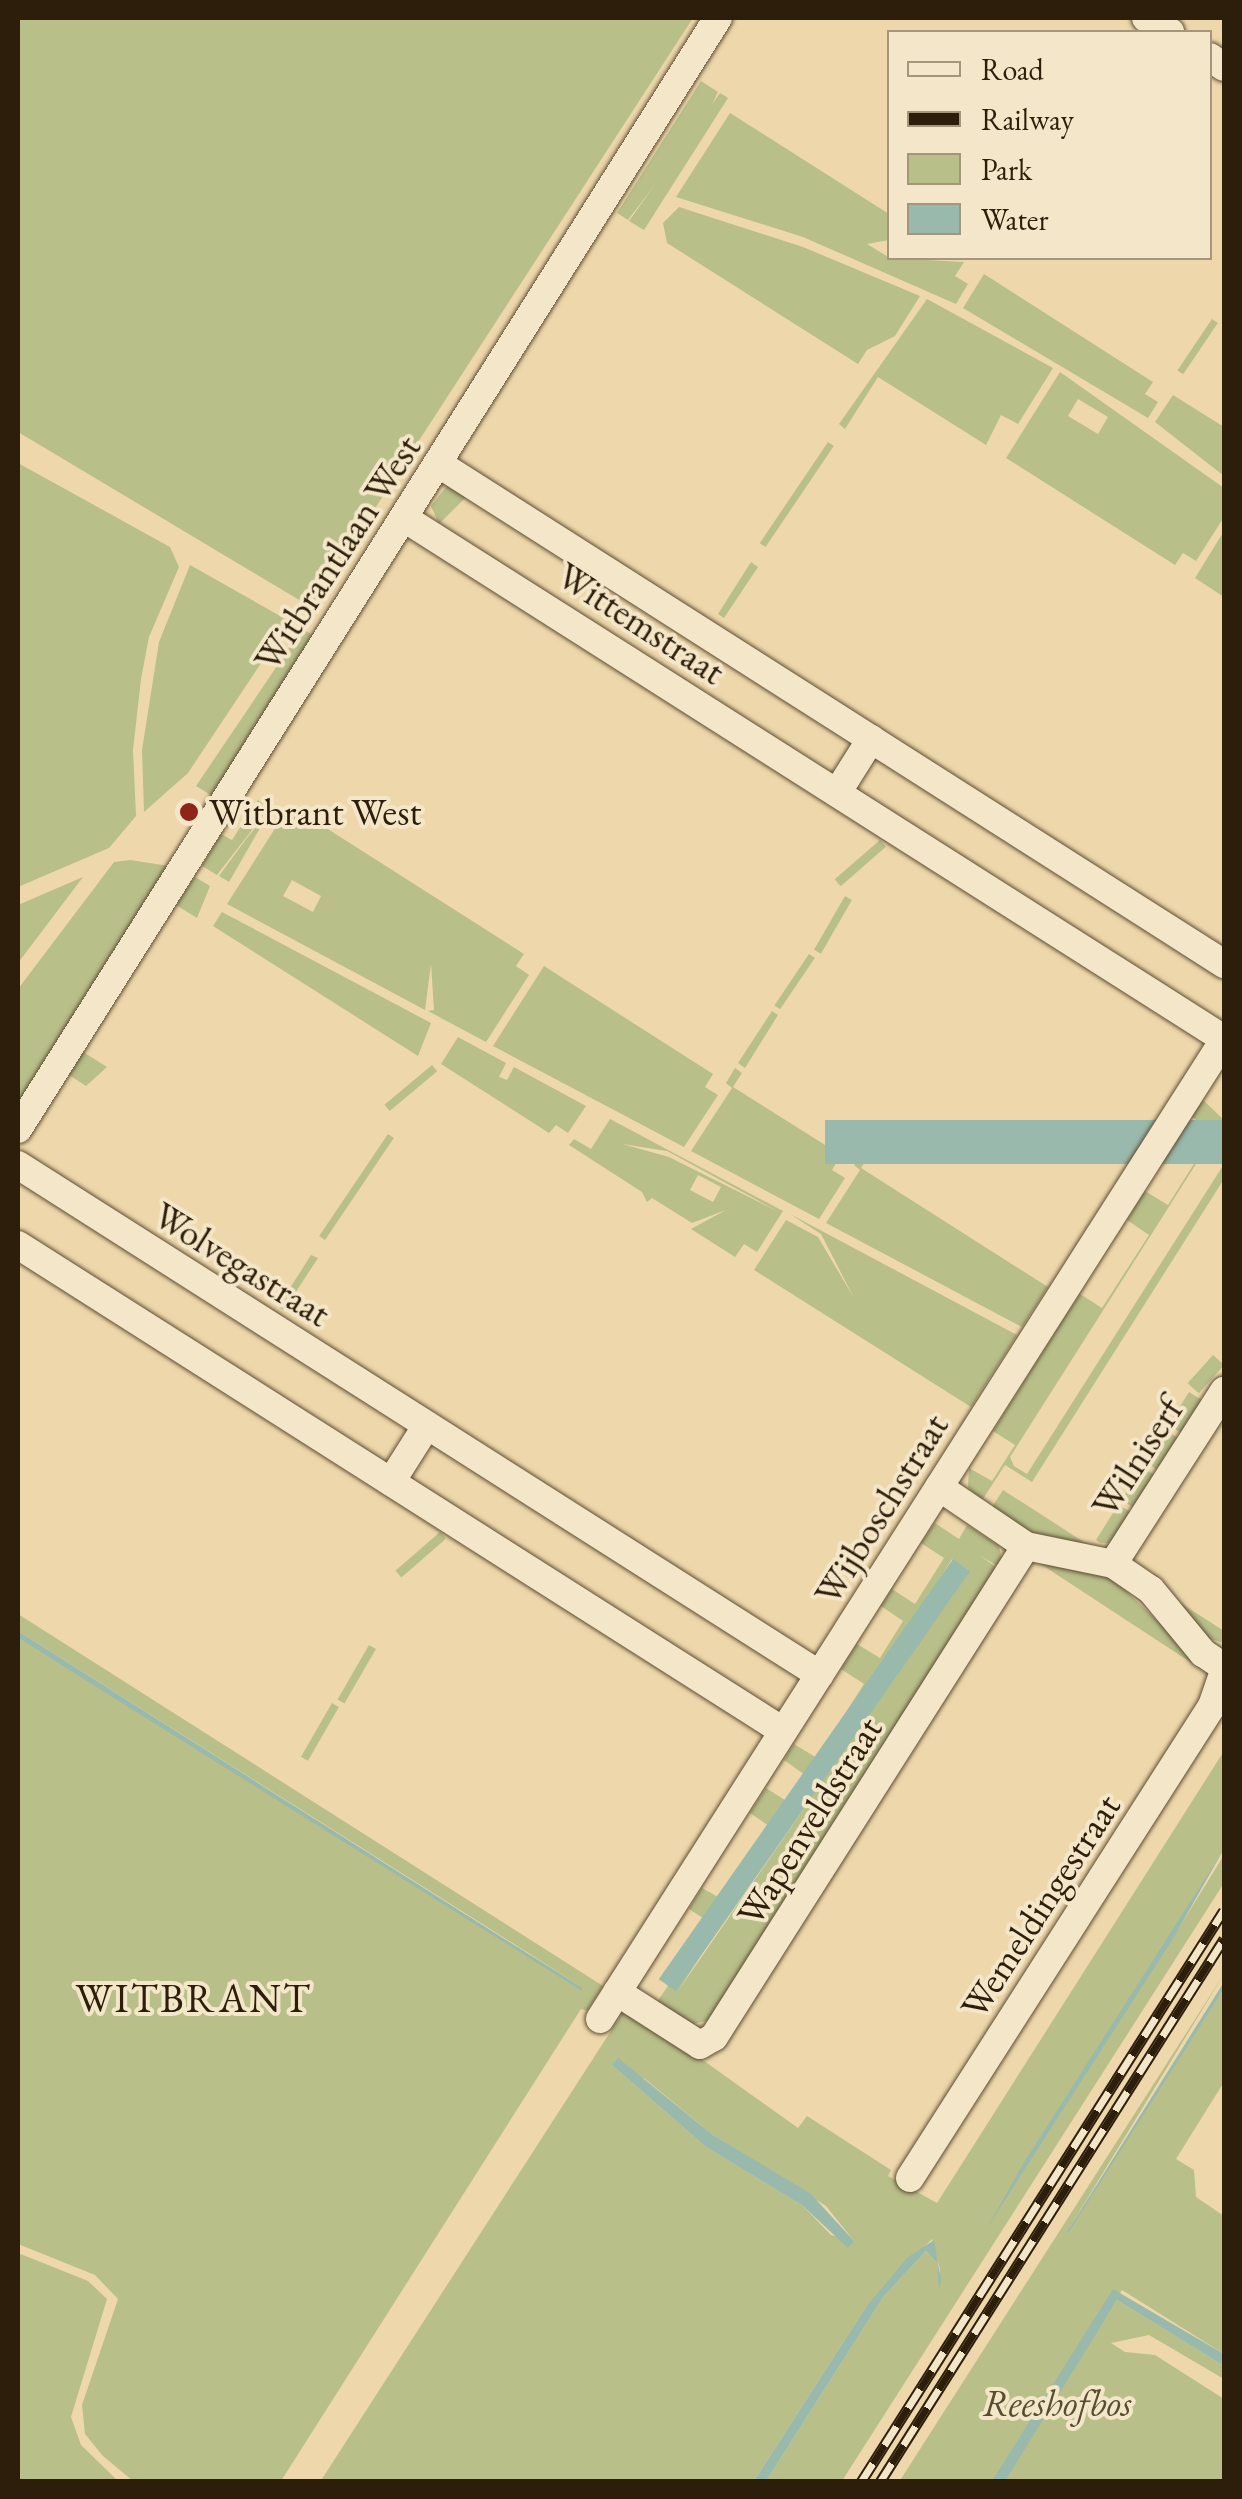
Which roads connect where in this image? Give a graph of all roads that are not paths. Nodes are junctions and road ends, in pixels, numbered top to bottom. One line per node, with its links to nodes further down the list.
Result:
1 (718, 18): 2 (street, Witbrantlaan West)
2 (438, 464): 3 (street, Witbrantlaan West); 4 (street, Wittemstraat)
3 (404, 518): 5 (street, Wittemstraat); 8 (street, Witbrantlaan West)
4 (871, 739): 5 (street); 6 (street, Wittemstraat)
5 (837, 793): 7 (street, Wittemstraat)
6 (1224, 964)
7 (1224, 1039): 14 (street, Wijboschstraat)
8 (18, 1129)
9 (18, 1165): 12 (street, Wolvegastraat)
10 (18, 1244): 13 (street)
11 (1224, 1390): 16 (street, Wilniserf)
12 (427, 1425): 13 (street); 18 (street, Wolvegastraat)
13 (391, 1482): 19 (street)
14 (939, 1487): 15 (street, Wilniserf); 18 (street, Wijboschstraat)
15 (1026, 1546): 16 (street, Wilniserf); 20 (street, Wapenveldstraat)
16 (1113, 1564): 17 (street, Wilniserf)
17 (1224, 1669): 22 (street, Wemeldingestraat)
18 (820, 1675): 19 (street, Wijboschstraat)
19 (783, 1731): 20 (street, Wijboschstraat)
20 (617, 1992): 21 (street, Wijboschstraat)
21 (600, 2019)
22 (910, 2178)

